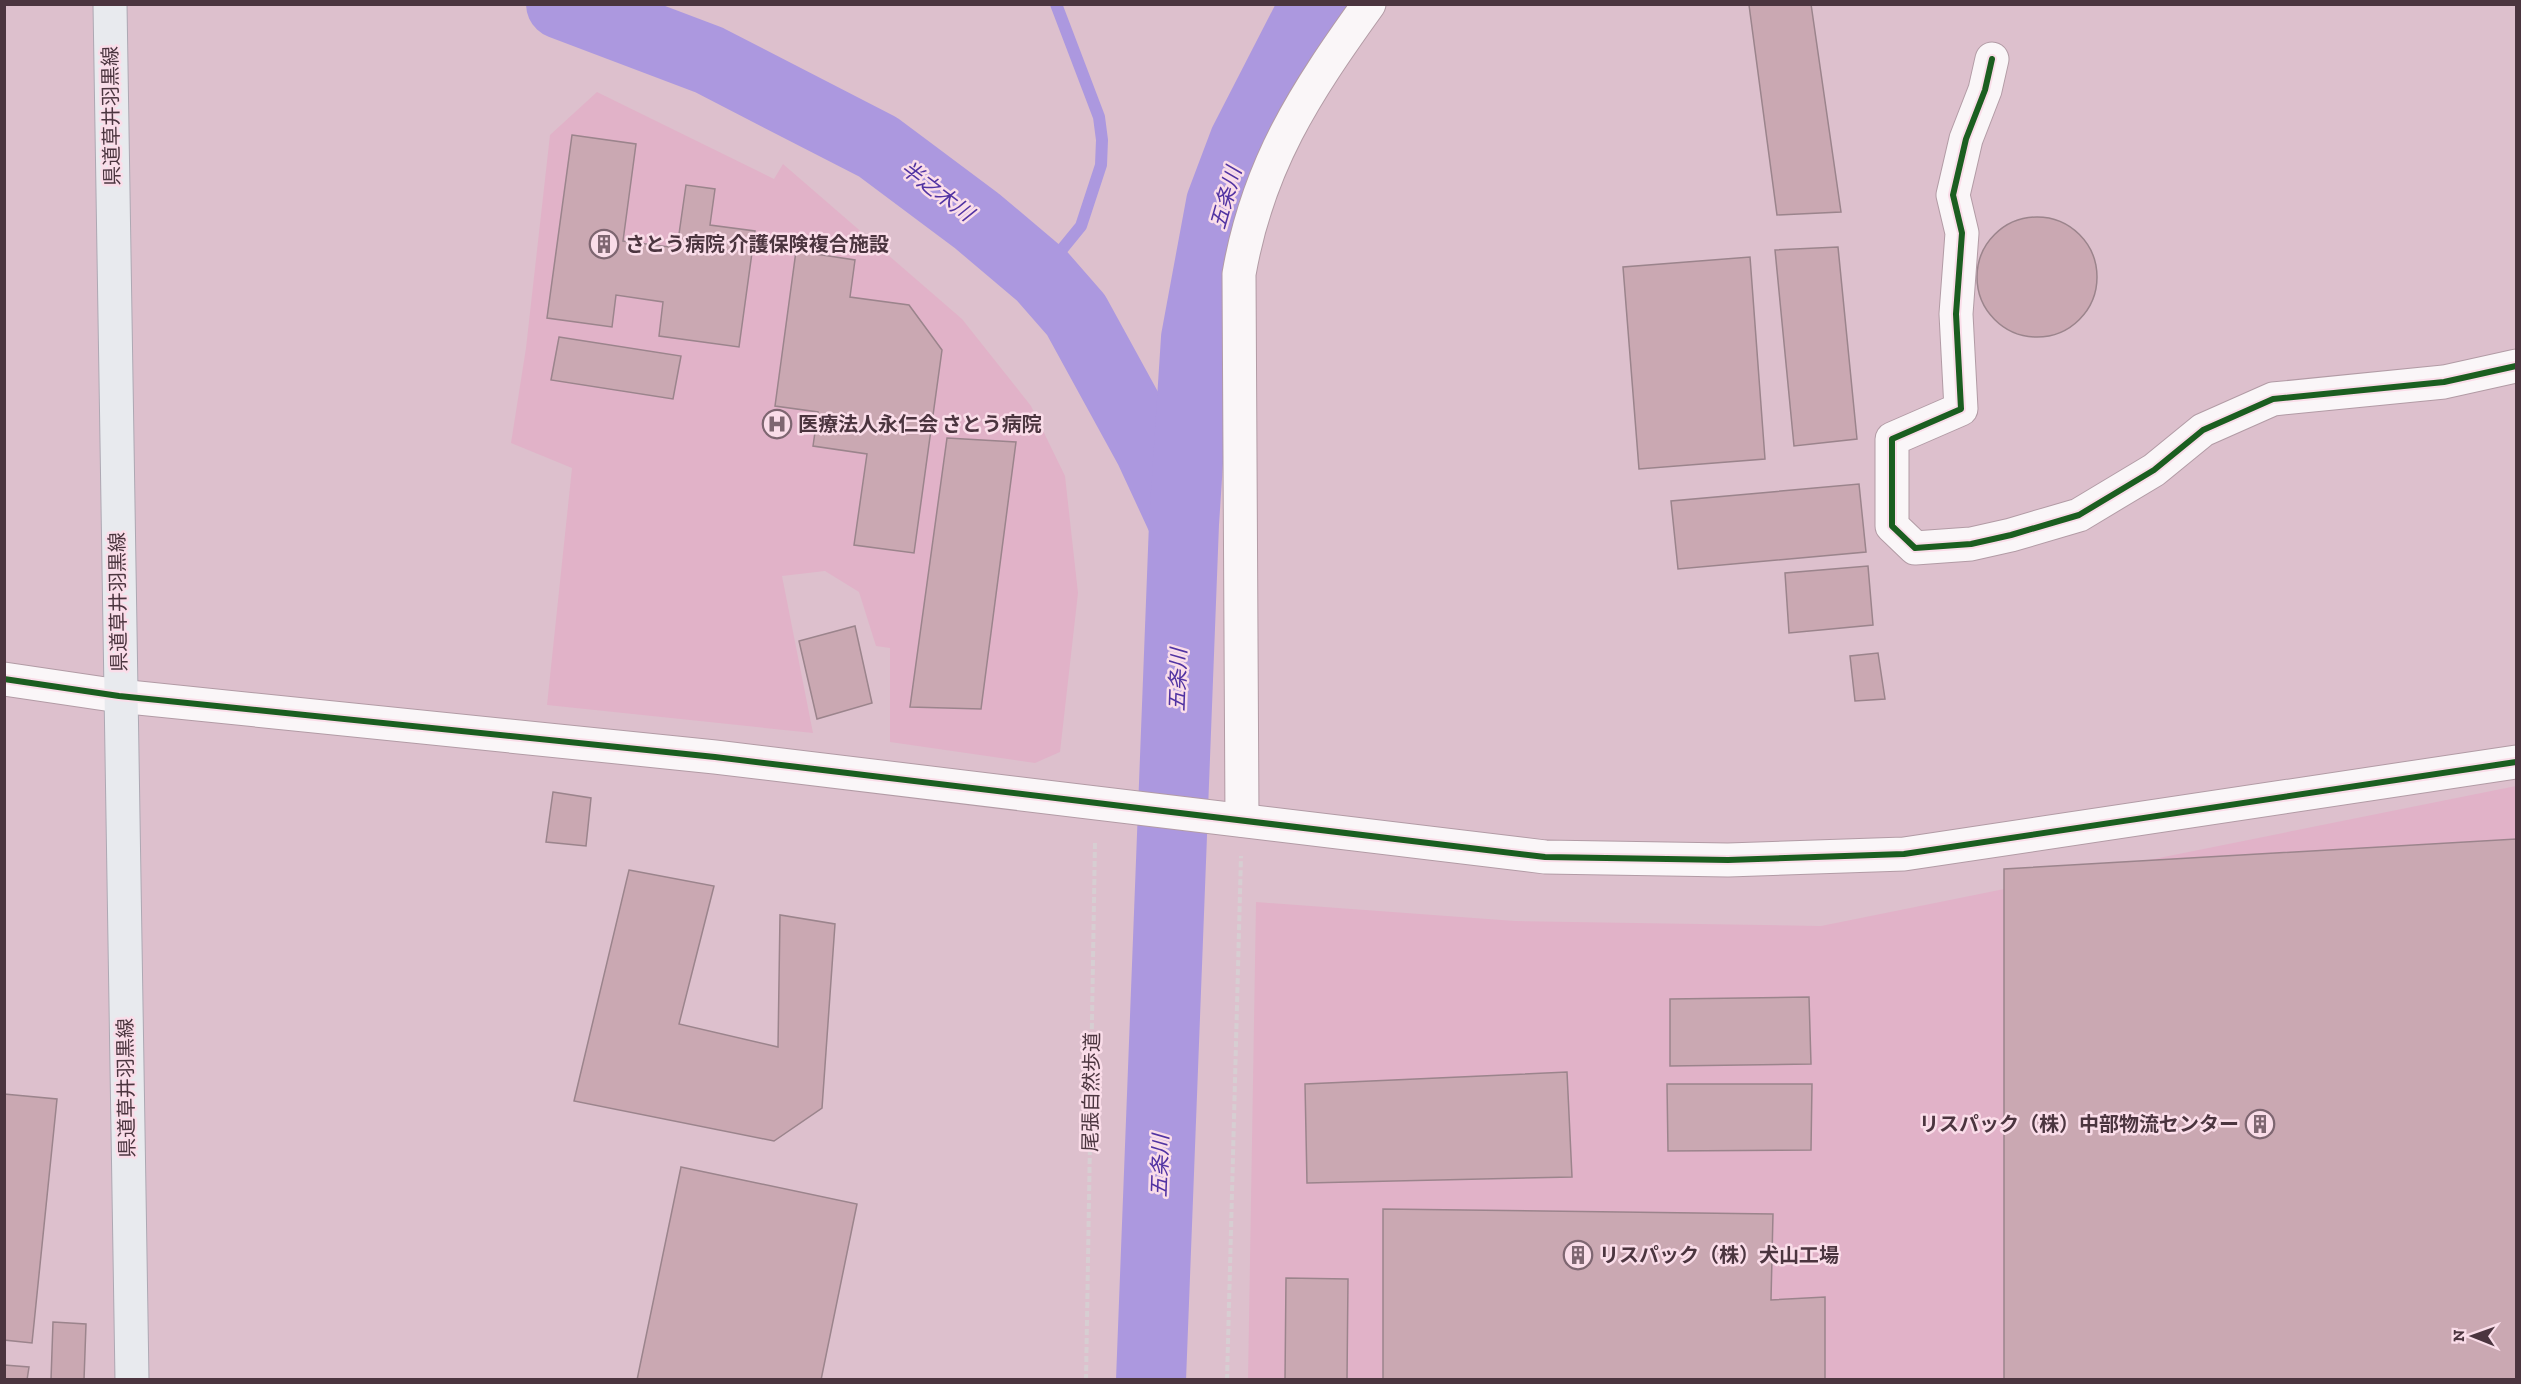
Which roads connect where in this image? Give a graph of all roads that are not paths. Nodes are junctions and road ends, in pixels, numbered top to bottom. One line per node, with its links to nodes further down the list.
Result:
1 (1369, 4): 8 (street)
2 (110, 16): 6 (main road, 県道草井羽黒線)
3 (1992, 58): 4 (street)
4 (2517, 366)
5 (4, 679): 6 (street)
6 (119, 696): 8 (street); 9 (main road, 県道草井羽黒線)
7 (2517, 762): 8 (street)
8 (1242, 820)
9 (132, 1380)

